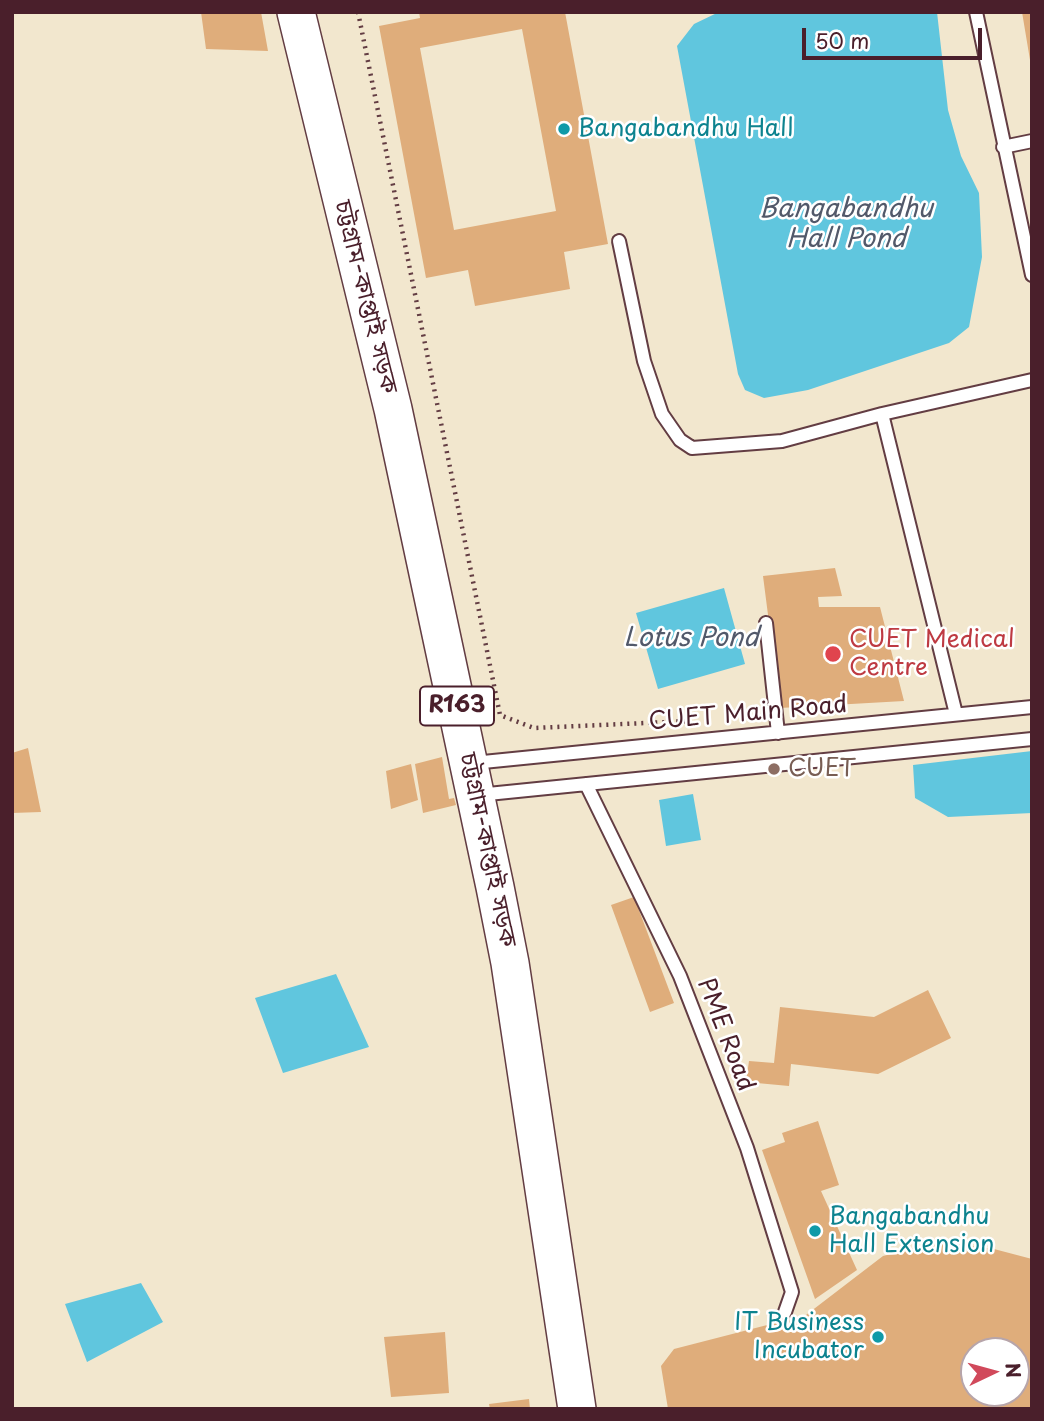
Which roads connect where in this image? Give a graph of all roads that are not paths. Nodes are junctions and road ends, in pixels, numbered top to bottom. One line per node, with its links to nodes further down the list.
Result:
1 (296, 12): 14 (main road, চট্টগ্রাম-কাপ্তাই সড়ক / R163)
2 (976, 12): 4 (lane)
3 (1032, 141): 4 (lane)
4 (1003, 147): 6 (lane)
5 (619, 241): 8 (lane)
6 (1032, 275)
7 (1032, 380): 8 (lane)
8 (882, 414): 11 (lane)
9 (765, 623): 12 (lane)
10 (1032, 707): 11 (lane, CUET Main Road)
11 (956, 714): 12 (lane, CUET Main Road)
12 (778, 733): 14 (lane, CUET Main Road)
13 (1032, 739): 15 (lane)
14 (472, 779): 15 (lane); 17 (main road, চট্টগ্রাম-কাপ্তাই সড়ক / R163)
15 (586, 784): 16 (lane, PME Road)
16 (785, 1312)
17 (576, 1409)

